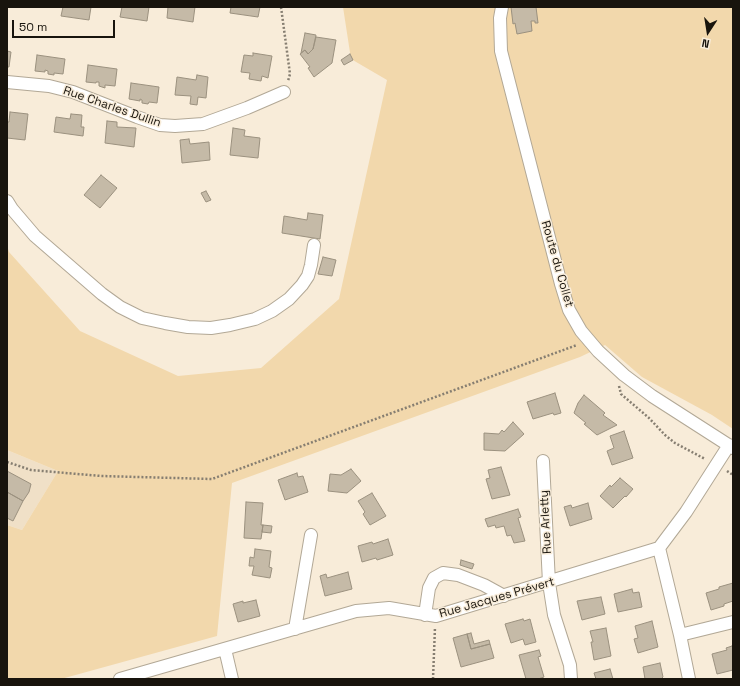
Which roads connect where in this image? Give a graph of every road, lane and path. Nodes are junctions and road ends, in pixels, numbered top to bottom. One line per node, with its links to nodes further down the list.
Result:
1 (281, 7): 4 (path)
2 (502, 7): 7 (street, Route du Collet)
3 (7, 82): 4 (street, Rue Charles Dullin)
4 (284, 92)
5 (7, 201): 6 (street)
6 (314, 245)
7 (589, 341): 8 (street, Route du Collet); 11 (path)
8 (624, 375): 9 (street, Route du Collet); 12 (path)
9 (731, 447): 12 (street)
10 (543, 461): 16 (street, Rue Arletty)
11 (7, 462)
12 (716, 465): 13 (path); 15 (street)
13 (733, 475)
14 (311, 535): 20 (street)
15 (660, 548): 16 (street, Rue Jacques Prévert); 21 (street)
16 (549, 583): 17 (street, Rue Jacques Prévert); 26 (street, Rue Arletty)
17 (504, 596): 18 (street, Rue Jacques Prévert); 18 (street)
18 (430, 616): 20 (street, Rue Jacques Prévert); 25 (path)
19 (733, 622): 21 (street)
20 (295, 629): 22 (street, Rue Jacques Prévert)
21 (680, 636): 27 (street)
22 (225, 649): 23 (street, Rue Jacques Prévert); 24 (street)
23 (120, 679)
24 (232, 679)
25 (433, 679)
26 (571, 679)
27 (689, 679)

